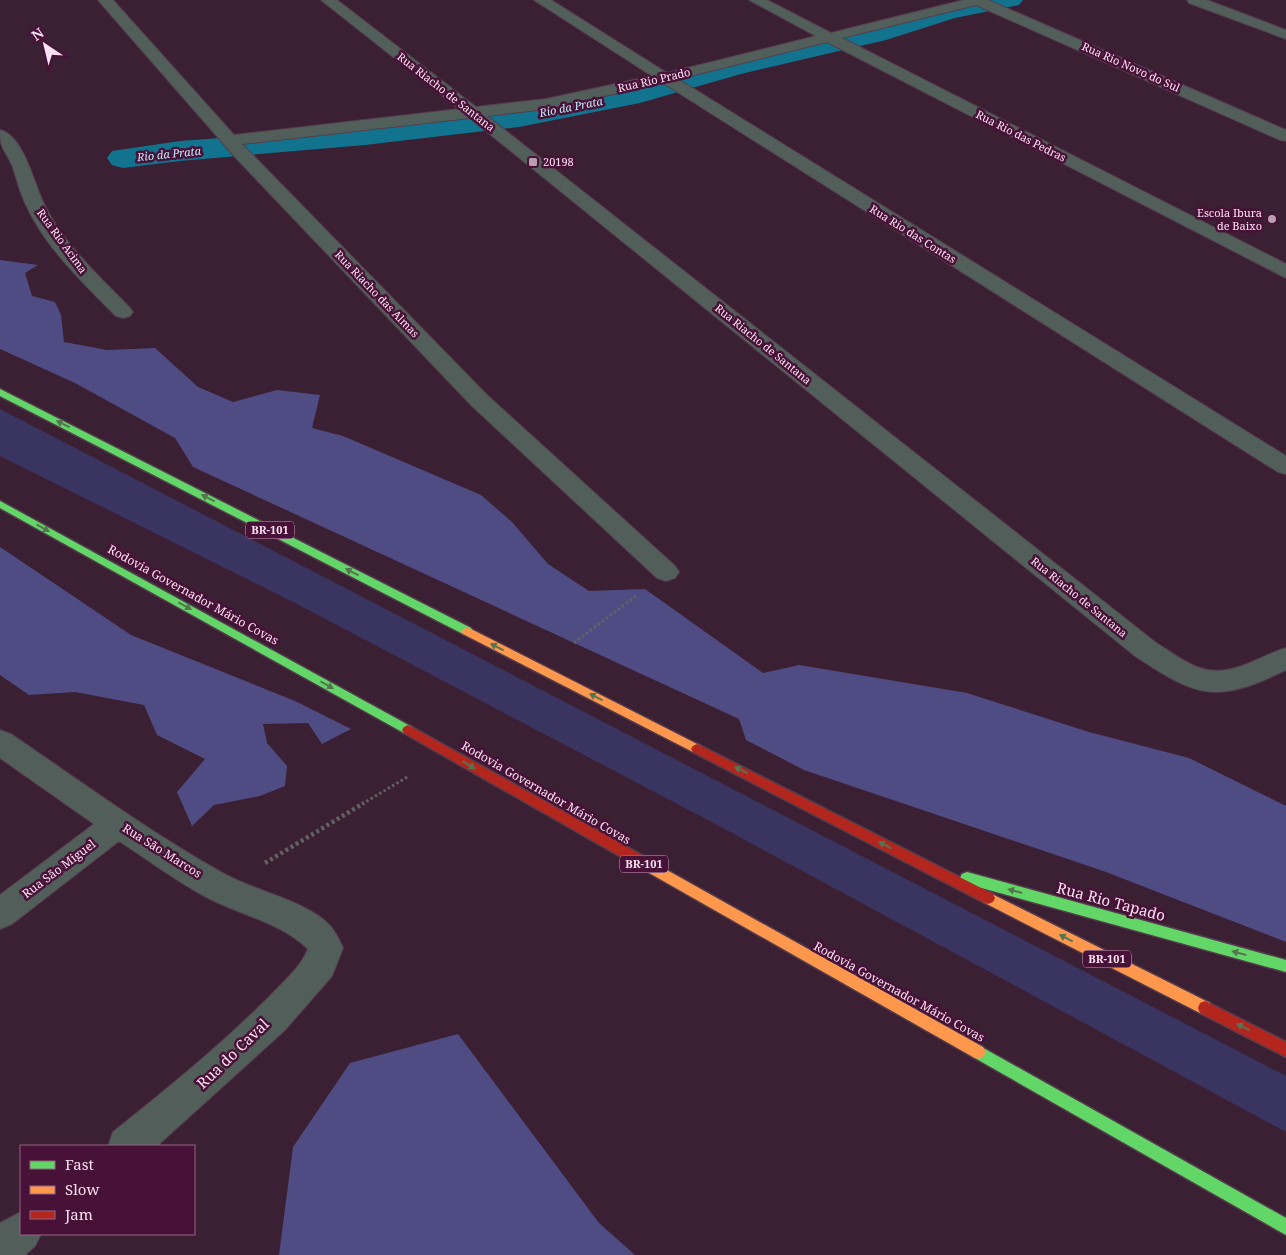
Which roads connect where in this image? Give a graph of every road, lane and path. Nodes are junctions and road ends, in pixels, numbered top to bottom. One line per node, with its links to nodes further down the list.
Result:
1 (105, 0): 13 (street, Rua Riacho das Almas)
2 (328, 0): 10 (street, Rua Riacho de Santana)
3 (541, 0): 9 (street, Rua Rio das Contas)
4 (756, 0): 8 (street, Rua Rio das Pedras)
5 (1194, 0): 7 (street)
6 (979, 1): 8 (street, Rua Rio Prado); 12 (street, Rua Rio Novo do Sul)
7 (1286, 36)
8 (829, 38): 9 (street, Rua Rio Prado); 14 (street, Rua Rio das Pedras)
9 (665, 78): 10 (street, Rua Rio Prado); 17 (street, Rua Rio das Contas)
10 (479, 118): 13 (street, Rua Rio Prado); 20 (street, Rua Riacho de Santana)
11 (0, 135): 15 (street, Rua Rio Acima)
12 (1286, 136)
13 (235, 144): 19 (street, Rua Riacho das Almas)
14 (1286, 272)
15 (123, 312)
16 (0, 392): 21 (main road, BR-101, one-way to 16)
17 (1286, 467)
18 (0, 504): 23 (main road, Rodovia Governador Mário Covas / BR-101, one-way to 23)
19 (666, 572): 21 (path)
20 (1286, 658)
21 (540, 669): 25 (main road, BR-101, one-way to 21)
22 (0, 742): 24 (street, Rua São Marcos)
23 (448, 752): 26 (path); 32 (main road, Rodovia Governador Mário Covas / BR-101, one-way to 32)
24 (118, 824): 26 (street, Rua São Marcos); 27 (street, Rua São Miguel)
25 (928, 868): 29 (main road, Rua Rio Tapado, one-way to 25); 30 (main road, BR-101, one-way to 25)
26 (221, 889): 28 (street, Rua São Marcos)
27 (0, 914)
28 (326, 950): 31 (street, Rua do Caval)
29 (1286, 966)
30 (1286, 1050)
31 (127, 1145)
32 (1286, 1227)

